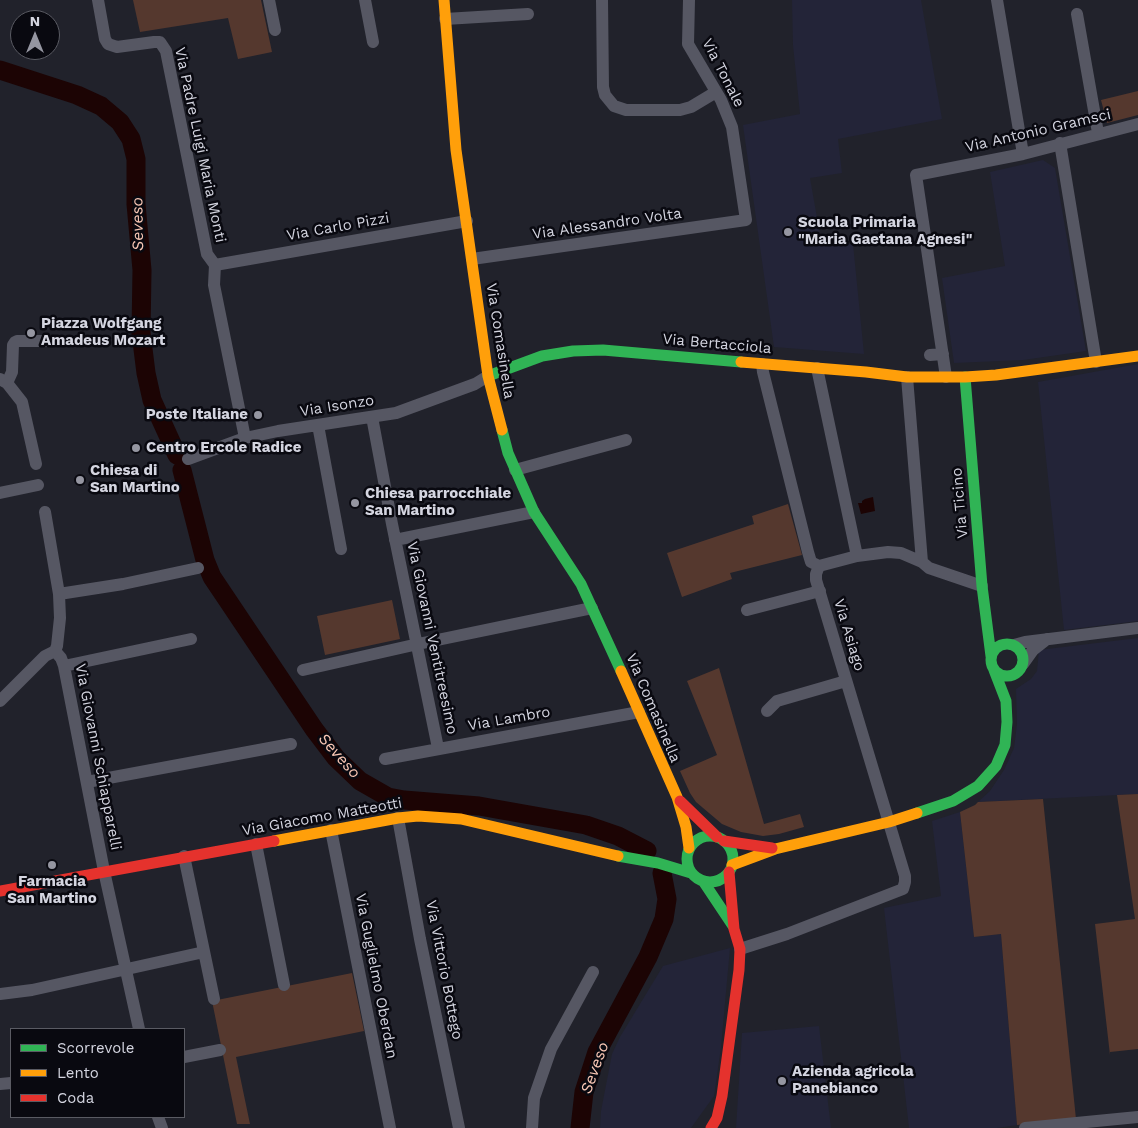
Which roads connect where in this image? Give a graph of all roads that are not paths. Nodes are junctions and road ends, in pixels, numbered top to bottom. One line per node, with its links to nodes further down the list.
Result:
1 (98, 0): 21 (street, Via Padre Luigi Maria Monti)
2 (269, 0): 11 (street)
3 (365, 0): 12 (street)
4 (444, 0): 10 (street, Via Comasinella)
5 (602, 0): 13 (street)
6 (689, 0): 13 (street, Via Tonale)
7 (996, 0): 17 (street)
8 (528, 14): 10 (street)
9 (1077, 14): 15 (street)
10 (445, 19): 19 (street, Via Comasinella)
11 (276, 30)
12 (373, 42)
13 (716, 92): 18 (street, Via Tonale)
14 (1138, 124): 15 (street, Via Antonio Gramsci)
15 (1098, 133): 16 (street, Via Antonio Gramsci)
16 (1060, 143): 17 (street, Via Antonio Gramsci); 24 (street)
17 (1023, 154): 29 (street, Via Antonio Gramsci)
18 (746, 220): 20 (street, Via Alessandro Volta)
19 (467, 221): 20 (street, Via Comasinella); 21 (street, Via Carlo Pizzi)
20 (472, 259): 27 (street, Via Comasinella)
21 (215, 265): 34 (street, Via Padre Luigi Maria Monti)
22 (54, 341): 31 (street)
23 (1138, 356): 24 (street, Via Bertacciola)
24 (1096, 362): 30 (street, Via Bertacciola)
25 (762, 364): 26 (street, Via Bertacciola); 27 (street, Via Bertacciola); 47 (street)
26 (817, 368): 28 (street, Via Bertacciola); 45 (street)
27 (488, 376): 32 (street, Via Isonzo); 38 (street, Via Comasinella)
28 (908, 377): 29 (street, Via Bertacciola); 46 (street)
29 (946, 377): 30 (street, Via Bertacciola)
30 (965, 377): 49 (street, Via Ticino)
31 (3, 381): 37 (street)
32 (372, 417): 33 (street, Via Isonzo); 43 (street, Via Giovanni Ventitreesimo)
33 (318, 425): 34 (street, Via Isonzo); 44 (street)
34 (245, 438): 36 (street, Via Isonzo)
35 (626, 440): 38 (street)
36 (188, 459)
37 (36, 464)
38 (515, 470): 42 (street, Via Comasinella)
39 (38, 485): 40 (street)
40 (0, 493)
41 (45, 512): 51 (street)
42 (534, 512): 43 (street); 52 (street, Via Comasinella)
43 (395, 540): 58 (street, Via Giovanni Ventitreesimo)
44 (341, 550)
45 (857, 556): 46 (street); 47 (street)
46 (922, 562): 49 (street)
47 (819, 566): 50 (street, Via Asiago)
48 (198, 568): 51 (street)
49 (982, 586): 54 (street, Via Ticino)
50 (820, 591): 53 (street); 67 (street, Via Asiago)
51 (58, 594): 60 (street)
52 (592, 608): 58 (street); 71 (street, Via Comasinella)
53 (748, 610)
54 (987, 627): 59 (street); 61 (street, Via Ticino)
55 (1138, 628): 57 (street)
56 (191, 639): 63 (street)
57 (1047, 639): 59 (street); 62 (street)
58 (418, 644): 64 (street); 73 (street, Via Giovanni Ventitreesimo)
59 (1011, 644): 61 (street); 62 (street)
60 (55, 651): 63 (street, Via Giovanni Schiapparelli); 68 (street)
61 (991, 656): 65 (street)
62 (1023, 664): 66 (street)
63 (64, 666): 75 (street, Via Giovanni Schiapparelli)
64 (303, 670)
65 (994, 670): 66 (street); 69 (street)
66 (1015, 674): 69 (street)
67 (846, 681): 70 (street); 78 (street, Via Asiago)
68 (0, 701)
69 (1006, 701): 78 (street)
70 (767, 711)
71 (639, 712): 73 (street, Via Lambro); 76 (street, Via Comasinella)
72 (291, 744): 75 (street)
73 (438, 748): 74 (street, Via Lambro)
74 (385, 759)
75 (86, 782): 87 (street, Via Giovanni Schiapparelli)
76 (677, 797): 80 (street, Via Comasinella); 83 (street, Via Comasinella)
77 (398, 818): 79 (street, Via Giacomo Matteotti); 85 (street, Via Giacomo Matteotti); 105 (street, Via Vittorio Bottego)
78 (889, 822): 82 (street); 92 (street, Via Asiago)
79 (331, 830): 81 (street, Via Giacomo Matteotti); 104 (street, Via Guglielmo Oberdan)
80 (721, 839): 82 (street); 83 (street); 86 (street)
81 (256, 844): 84 (street, Via Giacomo Matteotti); 96 (street)
82 (775, 849): 86 (street)
83 (688, 852): 85 (street, Via Giacomo Matteotti); 88 (street)
84 (184, 856): 87 (street, Via Giacomo Matteotti); 93 (street)
85 (666, 863): 88 (street, Via Giacomo Matteotti)
86 (730, 868): 89 (street); 91 (street)
87 (104, 871): 90 (street, Via Giacomo Matteotti); 94 (street, Via Giovanni Schiapparelli)
88 (691, 873): 89 (street)
89 (703, 881): 91 (street)
90 (0, 891)
91 (734, 929): 92 (street)
92 (740, 950): 103 (street)
93 (204, 952): 94 (street); 98 (street)
94 (125, 968): 97 (street); 99 (street, Via Giovanni Schiapparelli)
95 (593, 972): 106 (street)
96 (284, 985)
97 (0, 994)
98 (214, 998)
99 (139, 1028)
100 (220, 1050): 101 (street)
101 (185, 1057)
102 (1138, 1116): 107 (street)
103 (716, 1125)
104 (390, 1128)
105 (459, 1128)
106 (532, 1128)
107 (1025, 1128)

